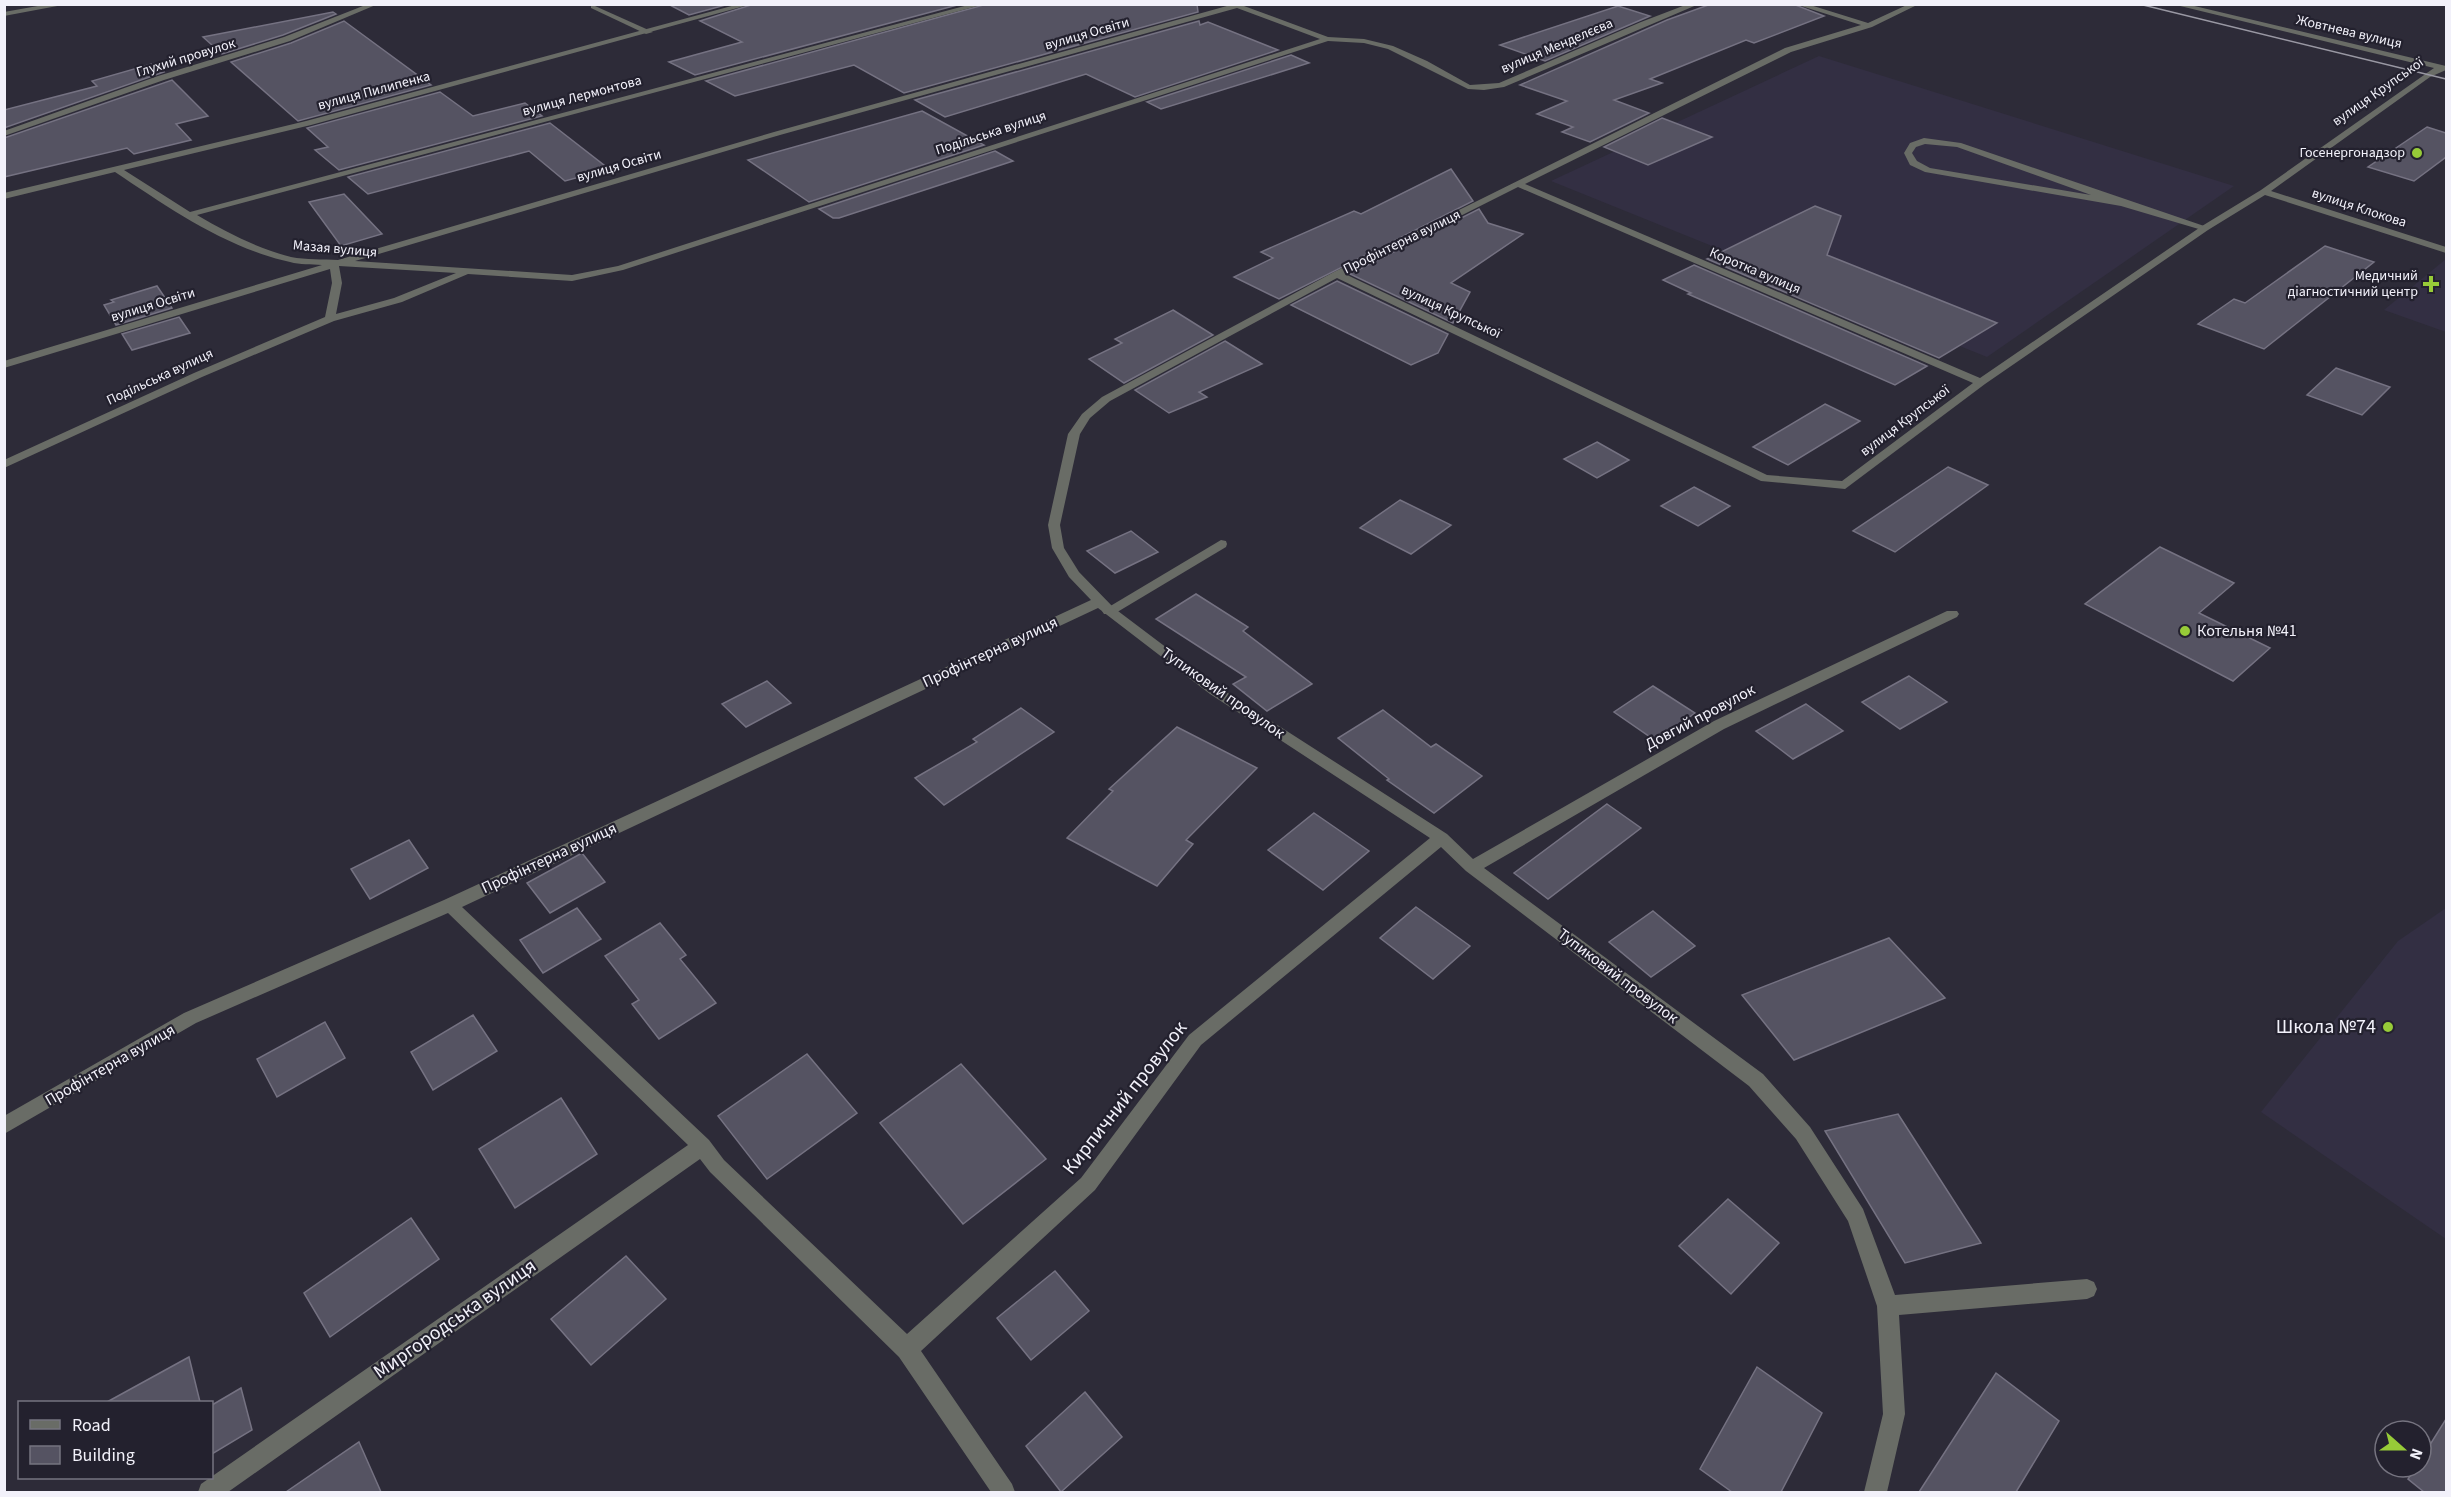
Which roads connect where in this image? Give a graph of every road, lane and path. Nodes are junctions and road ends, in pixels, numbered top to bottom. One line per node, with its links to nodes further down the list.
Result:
1 (65, 4): 11 (street)
2 (375, 4): 16 (street, Глухий провулок)
3 (749, 4): 13 (street, вулиця Пилипенка)
4 (982, 4): 22 (street, вулиця Лермонтова)
5 (1696, 4): 14 (street, вулиця Менделєєва)
6 (1798, 4): 12 (street)
7 (1916, 4): 12 (street, Профінтерна вулиця)
8 (2175, 4): 15 (street, Жовтнева вулиця)
9 (1241, 5): 14 (street); 25 (street, вулиця Освіти)
10 (592, 7): 13 (street)
11 (4, 14)
12 (1869, 24): 18 (street, Профінтерна вулиця)
13 (649, 32): 17 (street, вулиця Пилипенка)
14 (1327, 39): 28 (street, Подільська вулиця)
15 (2443, 68): 19 (street, вулиця Крупської)
16 (4, 134)
17 (118, 170): 20 (street, вулиця Пилипенка); 22 (street, Мазая вулиця)
18 (1520, 185): 27 (street, Профінтерна вулиця); 31 (street, Коротка вулиця)
19 (2264, 192): 23 (street, вулиця Крупської); 24 (street, вулиця Клокова)
20 (4, 196)
21 (2122, 203): 21 (street); 23 (street)
22 (188, 215): 25 (street, Мазая вулиця)
23 (2205, 228): 31 (street, вулиця Крупської)
24 (2446, 250)
25 (334, 263): 26 (street, Мазая вулиця); 29 (street); 30 (street, вулиця Освіти)
26 (466, 273): 28 (street, Мазая вулиця); 29 (street, Подільська вулиця)
27 (1337, 274): 31 (street, вулиця Крупської); 34 (street, Профінтерна вулиця)
28 (572, 278)
29 (330, 319): 32 (street, Подільська вулиця)
30 (4, 365)
31 (1981, 382)
32 (4, 465)
33 (1221, 544): 34 (street)
34 (1105, 606): 36 (street, Тупиковий провулок); 38 (street, Профінтерна вулиця)
35 (1952, 614): 37 (street, Довгий провулок)
36 (1441, 838): 37 (street, Тупиковий провулок); 43 (street, Кирпичний провулок)
37 (1472, 867): 42 (street, Тупиковий провулок)
38 (450, 905): 39 (street, Профінтерна вулиця); 40 (street)
39 (4, 1126)
40 (702, 1146): 43 (street); 44 (street, Миргородська вулиця)
41 (2087, 1289): 42 (street)
42 (1888, 1306): 46 (street, Тупиковий провулок)
43 (907, 1349): 45 (street)
44 (209, 1492)
45 (1004, 1492)
46 (1876, 1492)

